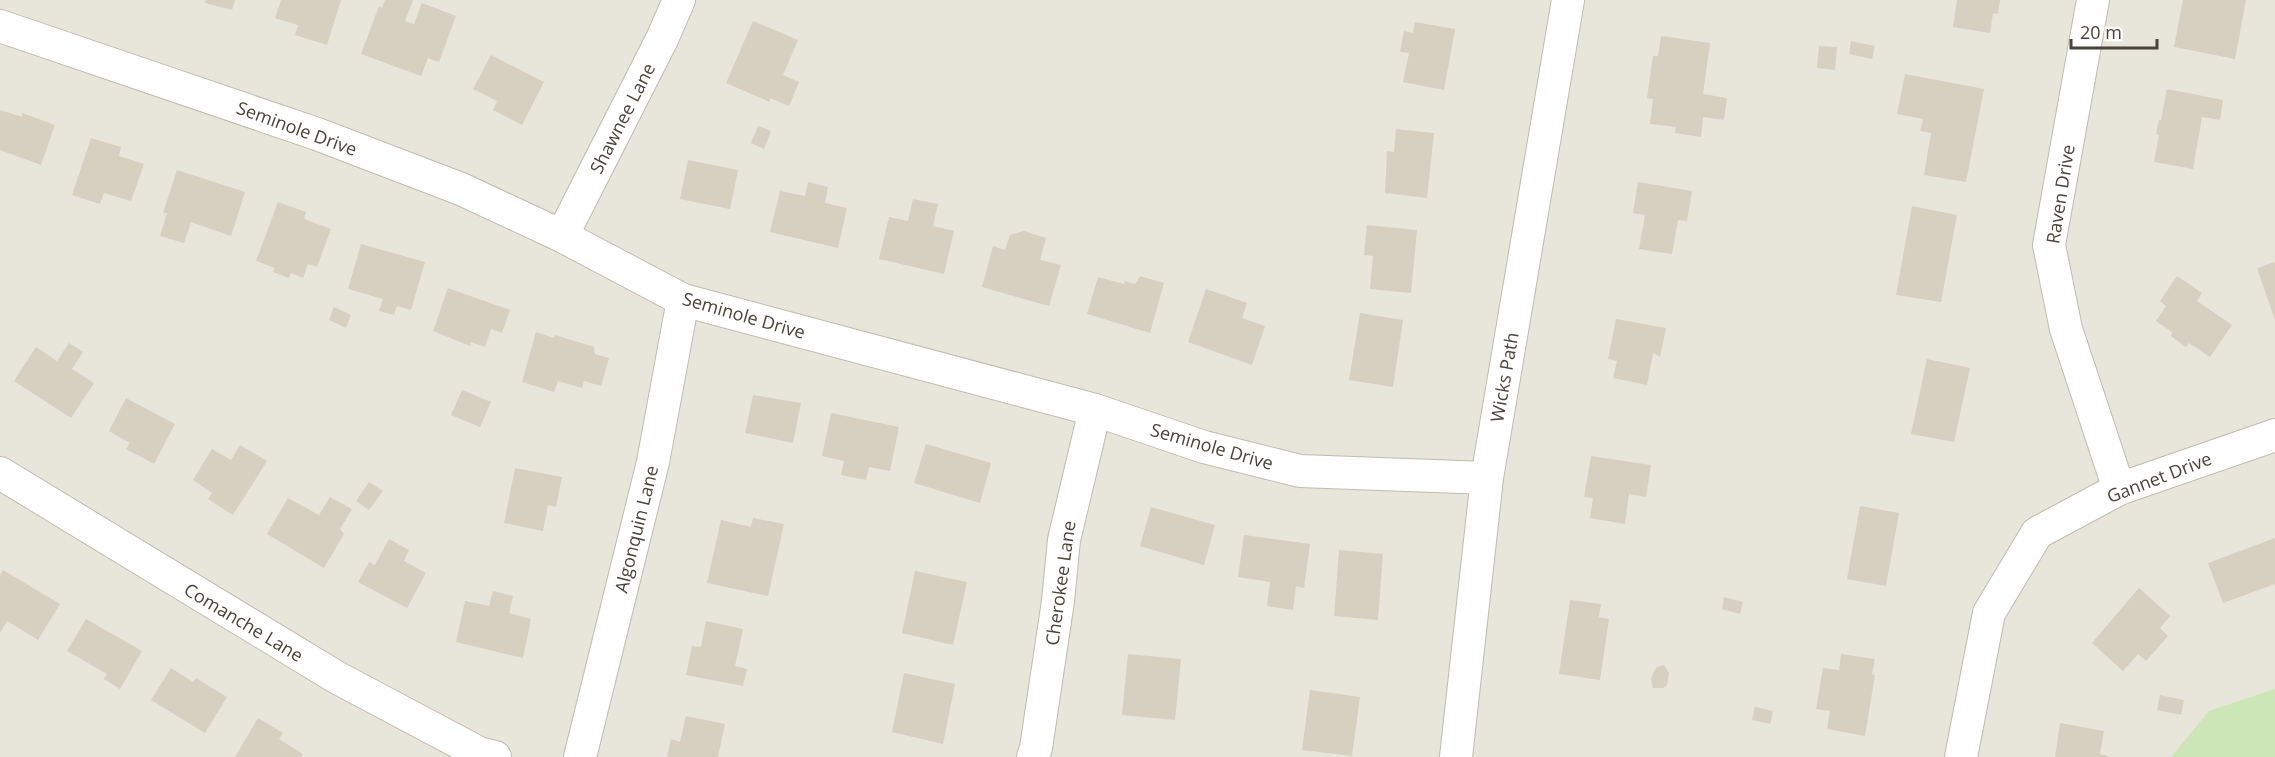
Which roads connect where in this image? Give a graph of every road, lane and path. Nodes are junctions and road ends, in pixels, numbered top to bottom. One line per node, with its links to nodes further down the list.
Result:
1 (679, 0): 5 (street, Shawnee Lane)
2 (1568, 0): 10 (street, Wicks Path)
3 (2093, 0): 11 (street, Raven Drive)
4 (0, 26): 5 (street, Seminole Drive)
5 (562, 236): 6 (street, Seminole Drive)
6 (683, 300): 7 (street, Seminole Drive); 13 (street, Algonquin Lane)
7 (1095, 410): 10 (street, Seminole Drive); 14 (street, Cherokee Lane)
8 (2275, 435): 11 (street, Gannet Drive)
9 (0, 473): 12 (street, Comanche Lane)
10 (1487, 478): 15 (street, Wicks Path)
11 (2119, 489): 16 (street, Gannet Drive)
12 (495, 757)
13 (580, 757)
14 (1033, 757)
15 (1456, 757)
16 (1961, 757)

